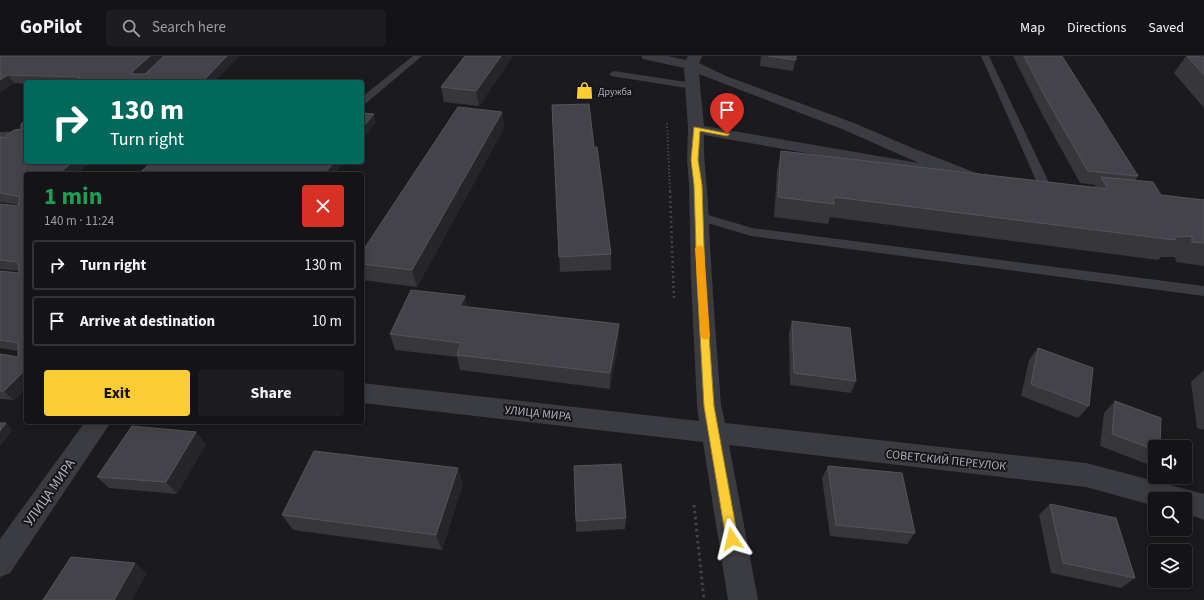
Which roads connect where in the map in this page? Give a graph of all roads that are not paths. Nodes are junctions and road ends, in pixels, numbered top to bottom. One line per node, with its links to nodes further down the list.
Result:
1 (418, 56): 6 (lane)
2 (653, 56): 4 (street)
3 (985, 56): 11 (lane)
4 (693, 69): 5 (lane); 7 (street); 7 (street)
5 (614, 74)
6 (364, 100)
7 (696, 129): 12 (street)
8 (24, 134): 9 (lane)
9 (0, 135)
10 (1023, 184): 11 (street)
11 (1052, 188)
12 (698, 216): 13 (lane); 16 (street)
13 (1204, 291)
14 (364, 393): 16 (street, УЛИЦА МИРА)
15 (98, 424): 20 (street, УЛИЦА МИРА)
16 (713, 434): 17 (street, СОВЕТСКИЙ ПЕРЕУЛОК); 21 (street)
17 (1150, 492)
18 (1192, 504): 19 (street)
19 (1204, 507)
20 (0, 563)
21 (743, 600)

